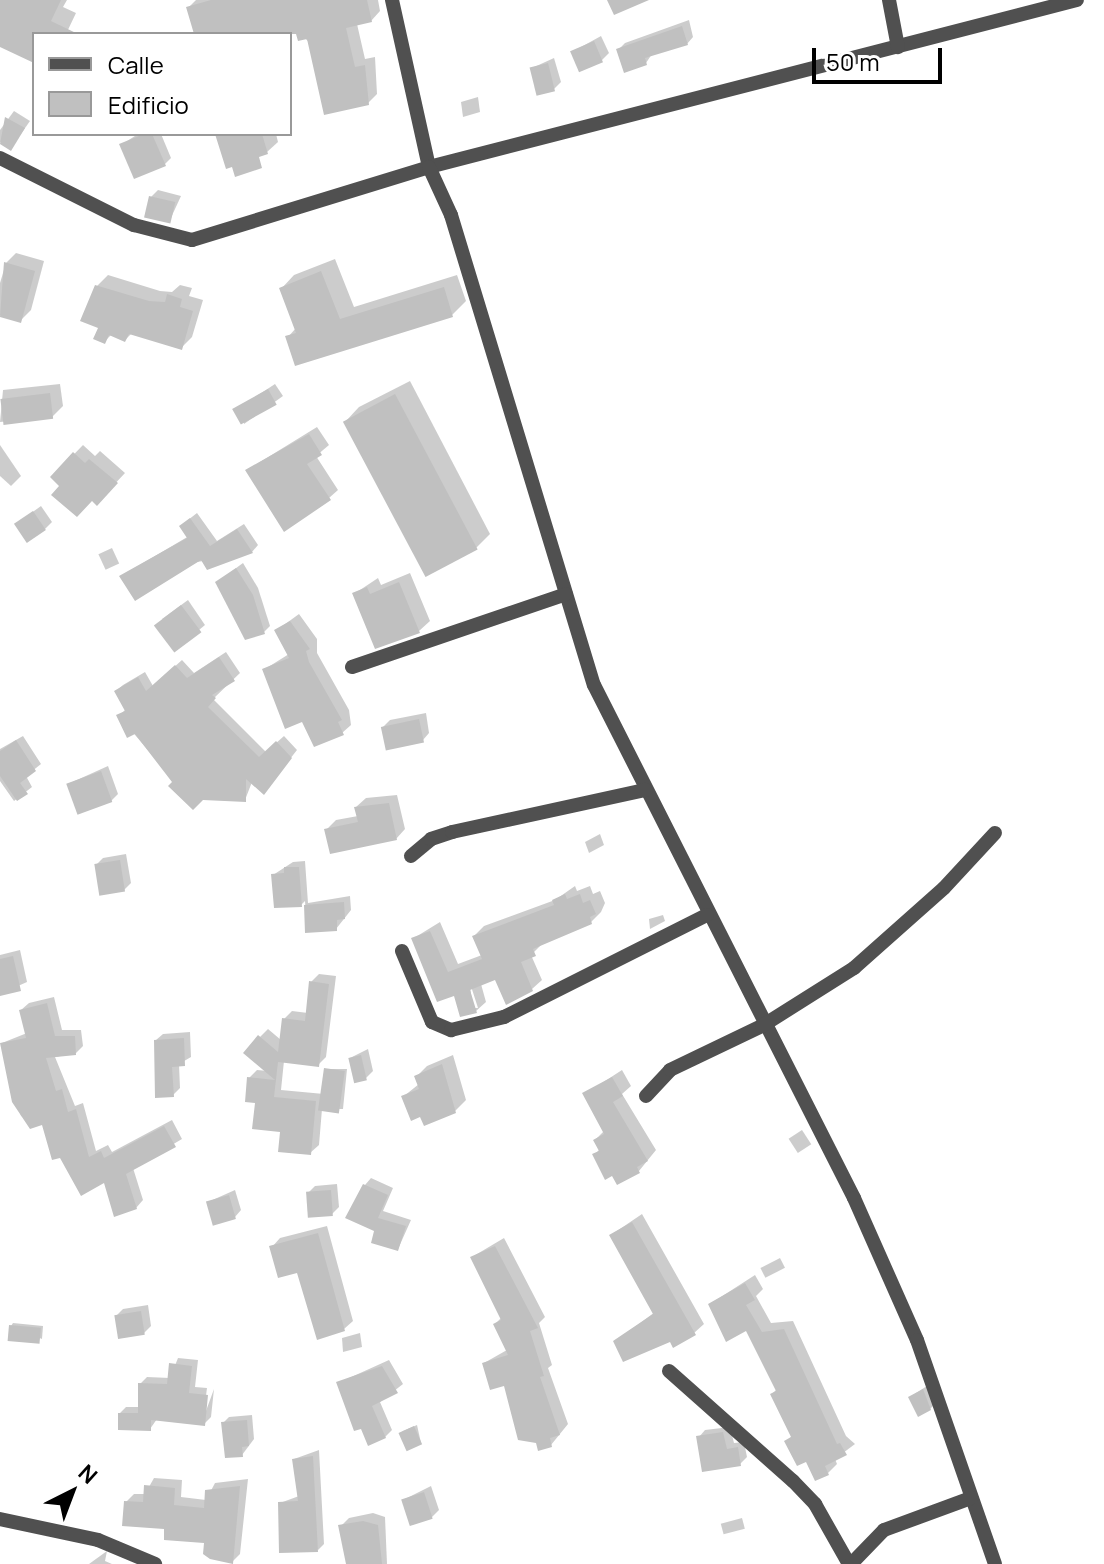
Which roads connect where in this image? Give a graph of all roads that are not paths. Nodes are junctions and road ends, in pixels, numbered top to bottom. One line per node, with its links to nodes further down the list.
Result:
1 (392, 0): 6 (street)
2 (889, 0): 4 (street)
3 (1077, 0): 4 (street)
4 (898, 47): 6 (street)
5 (0, 158): 6 (street)
6 (429, 167): 7 (street)
7 (566, 594): 8 (street); 9 (street)
8 (352, 667)
9 (645, 790): 11 (street); 12 (street)
10 (995, 833): 14 (street)
11 (411, 856)
12 (707, 915): 13 (street); 14 (street)
13 (402, 951)
14 (762, 1026): 15 (street); 17 (street)
15 (646, 1096)
16 (669, 1371): 20 (street)
17 (971, 1498): 20 (street); 21 (street)
18 (0, 1519): 19 (street)
19 (155, 1564)
20 (850, 1564)
21 (995, 1564)

